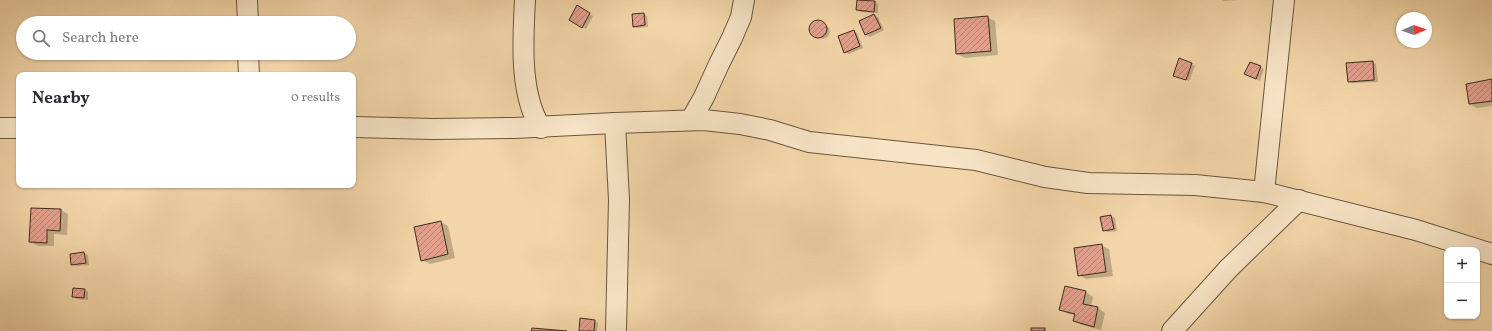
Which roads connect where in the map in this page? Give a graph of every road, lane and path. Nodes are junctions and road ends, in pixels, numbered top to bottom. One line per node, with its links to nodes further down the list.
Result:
1 (247, 0): 5 (street)
2 (525, 0): 15 (street)
3 (744, 0): 8 (street)
4 (1284, 0): 16 (street)
5 (248, 16)
6 (248, 60): 7 (street)
7 (249, 72)
8 (704, 97): 9 (street); 10 (street)
9 (691, 120): 10 (street); 11 (street)
10 (717, 121): 16 (street)
11 (615, 123): 15 (street); 19 (street)
12 (356, 127): 15 (street)
13 (0, 128): 14 (street)
14 (16, 128)
15 (541, 128)
16 (1264, 192): 17 (street)
17 (1299, 200): 18 (street); 20 (street)
18 (1492, 254)
19 (616, 331)
20 (1172, 331)

